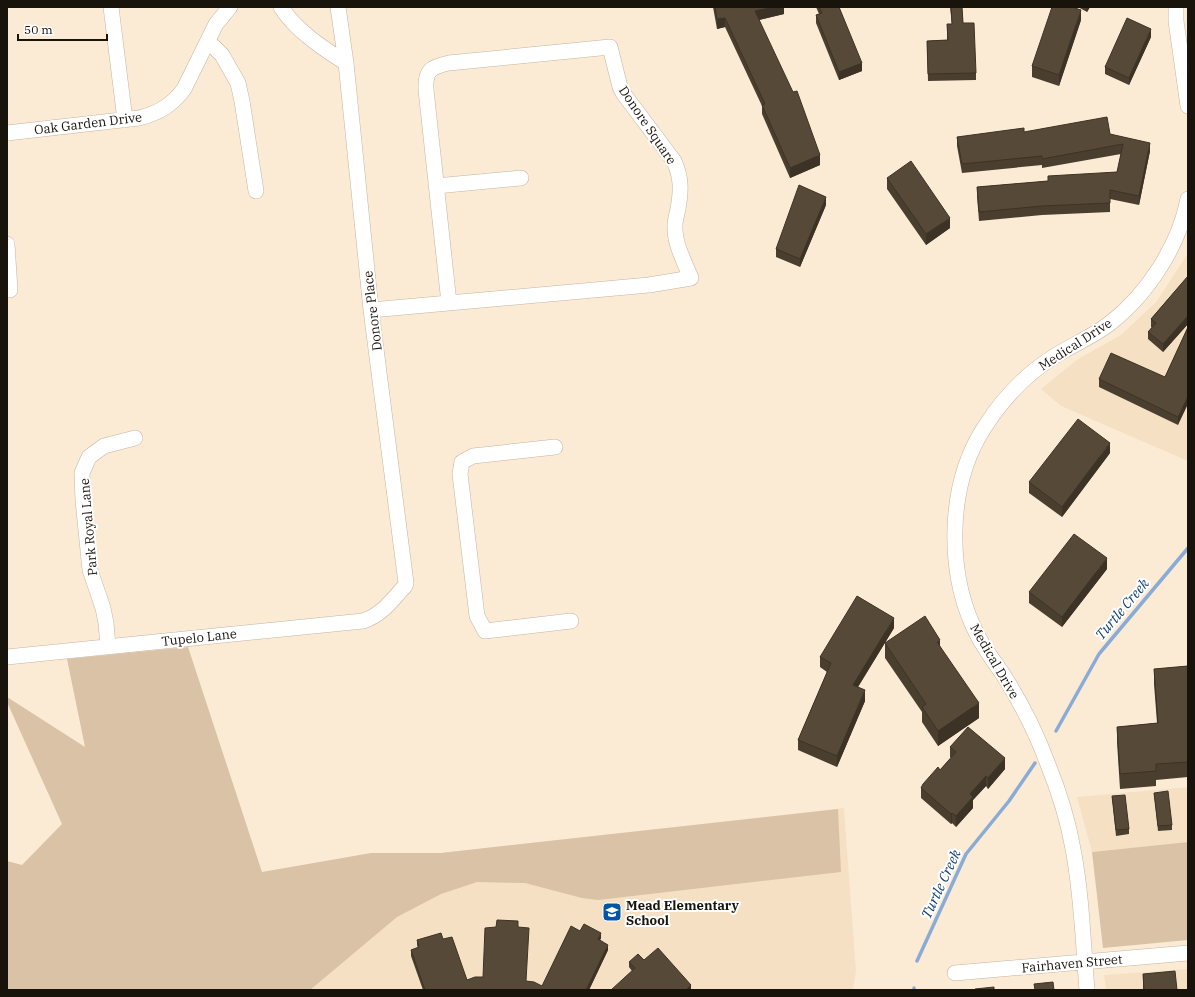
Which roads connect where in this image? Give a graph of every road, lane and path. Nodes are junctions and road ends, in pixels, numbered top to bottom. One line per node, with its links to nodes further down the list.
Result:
1 (111, 7): 9 (street)
2 (230, 7): 6 (street, Oak Garden Drive)
3 (281, 7): 7 (street)
4 (338, 7): 7 (street, Donore Place)
5 (1176, 7): 8 (street)
6 (208, 41): 9 (street, Oak Garden Drive); 13 (street)
7 (346, 63): 18 (street, Donore Place)
8 (1188, 106)
9 (125, 120): 10 (street, Oak Garden Drive)
10 (7, 133)
11 (521, 178): 12 (street)
12 (436, 186): 17 (street, Donore Square); 17 (street, Donore Square)
13 (256, 191)
14 (1188, 199): 26 (street, Medical Drive)
15 (7, 244): 16 (street)
16 (10, 290)
17 (449, 303): 18 (street, Donore Square)
18 (371, 310): 21 (street, Donore Place)
19 (135, 438): 23 (street, Park Royal Lane)
20 (555, 447): 22 (street)
21 (386, 607): 23 (street, Tupelo Lane)
22 (571, 621)
23 (108, 646): 24 (street, Tupelo Lane)
24 (7, 656)
25 (1188, 953): 26 (street, Fairhaven Street)
26 (1085, 963): 27 (street, Fairhaven Street); 28 (street, Medical Drive)
27 (955, 973)
28 (1087, 990)

